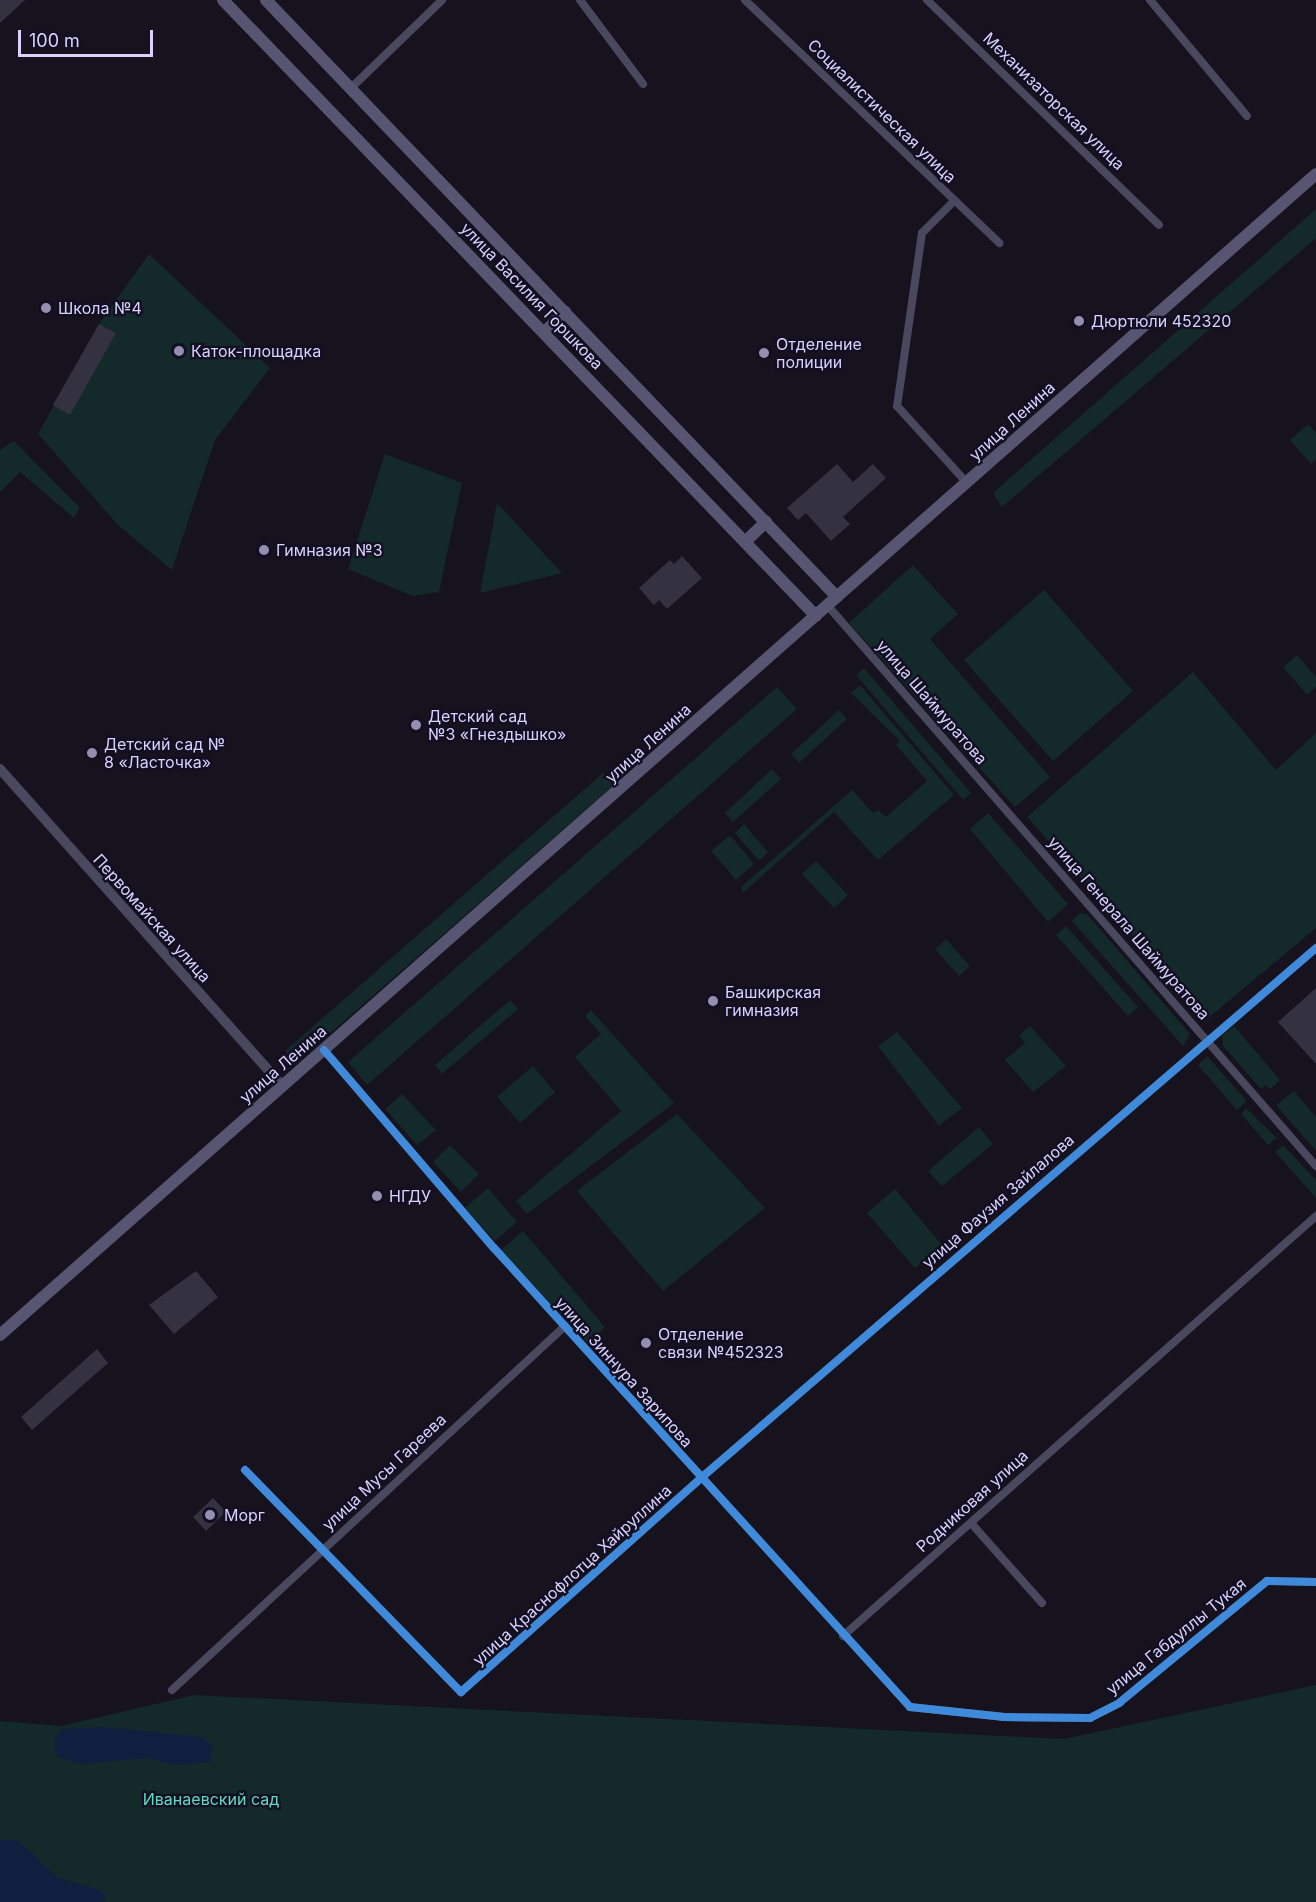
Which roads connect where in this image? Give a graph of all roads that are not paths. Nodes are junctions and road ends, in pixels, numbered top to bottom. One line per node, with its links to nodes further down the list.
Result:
1 (224, 0): 16 (main road, улица Василия Горшкова)
2 (266, 0): 9 (main road, улица Василия Горшкова)
3 (442, 0): 9 (street)
4 (580, 0): 8 (street)
5 (745, 0): 12 (street, Социалистическая улица)
6 (927, 0): 13 (street, Механизаторская улица)
7 (1150, 0): 10 (street)
8 (643, 84)
9 (351, 88): 15 (main road, улица Василия Горшкова)
10 (1247, 116)
11 (1316, 174): 17 (main road, улица Ленина)
12 (954, 201): 14 (street, Социалистическая улица); 17 (street)
13 (1159, 225)
14 (999, 243)
15 (565, 311): 16 (main road); 18 (main road, улица Василия Горшкова)
16 (544, 333): 19 (main road, улица Василия Горшкова)
17 (967, 483): 20 (main road, улица Ленина)
18 (766, 522): 19 (main road); 20 (main road, улица Василия Горшкова)
19 (746, 542): 21 (main road, улица Василия Горшкова)
20 (832, 601): 21 (main road, улица Ленина); 23 (street, улица Шаймуратова)
21 (816, 616): 26 (main road, улица Ленина)
22 (0, 769): 27 (street, Первомайская улица)
23 (1014, 818): 25 (street, улица Генерала Шаймуратова)
24 (1316, 948): 25 (street, улица Фаузия Зайлалова)
25 (1206, 1041): 28 (street, улица Генерала Шаймуратова); 33 (street, улица Фаузия Зайлалова)
26 (324, 1050): 27 (main road, улица Ленина); 30 (street, улица Зиннура Зарипова)
27 (282, 1086): 31 (main road, улица Ленина)
28 (1316, 1166)
29 (1316, 1216): 34 (street, Родниковая улица)
30 (564, 1326): 33 (street, улица Зиннура Зарипова); 35 (street, улица Мусы Гареева)
31 (0, 1335)
32 (245, 1470): 35 (street)
33 (700, 1478): 35 (street, улица Краснофлотца Хайруллина); 38 (street, улица Зиннура Зарипова)
34 (971, 1523): 37 (street); 38 (street, Родниковая улица)
35 (321, 1551): 39 (street, улица Мусы Гареева)
36 (1316, 1582): 40 (street, улица Габдуллы Тукая)
37 (1042, 1603)
38 (843, 1636): 40 (street, улица Зиннура Зарипова)
39 (172, 1690)
40 (910, 1707)

